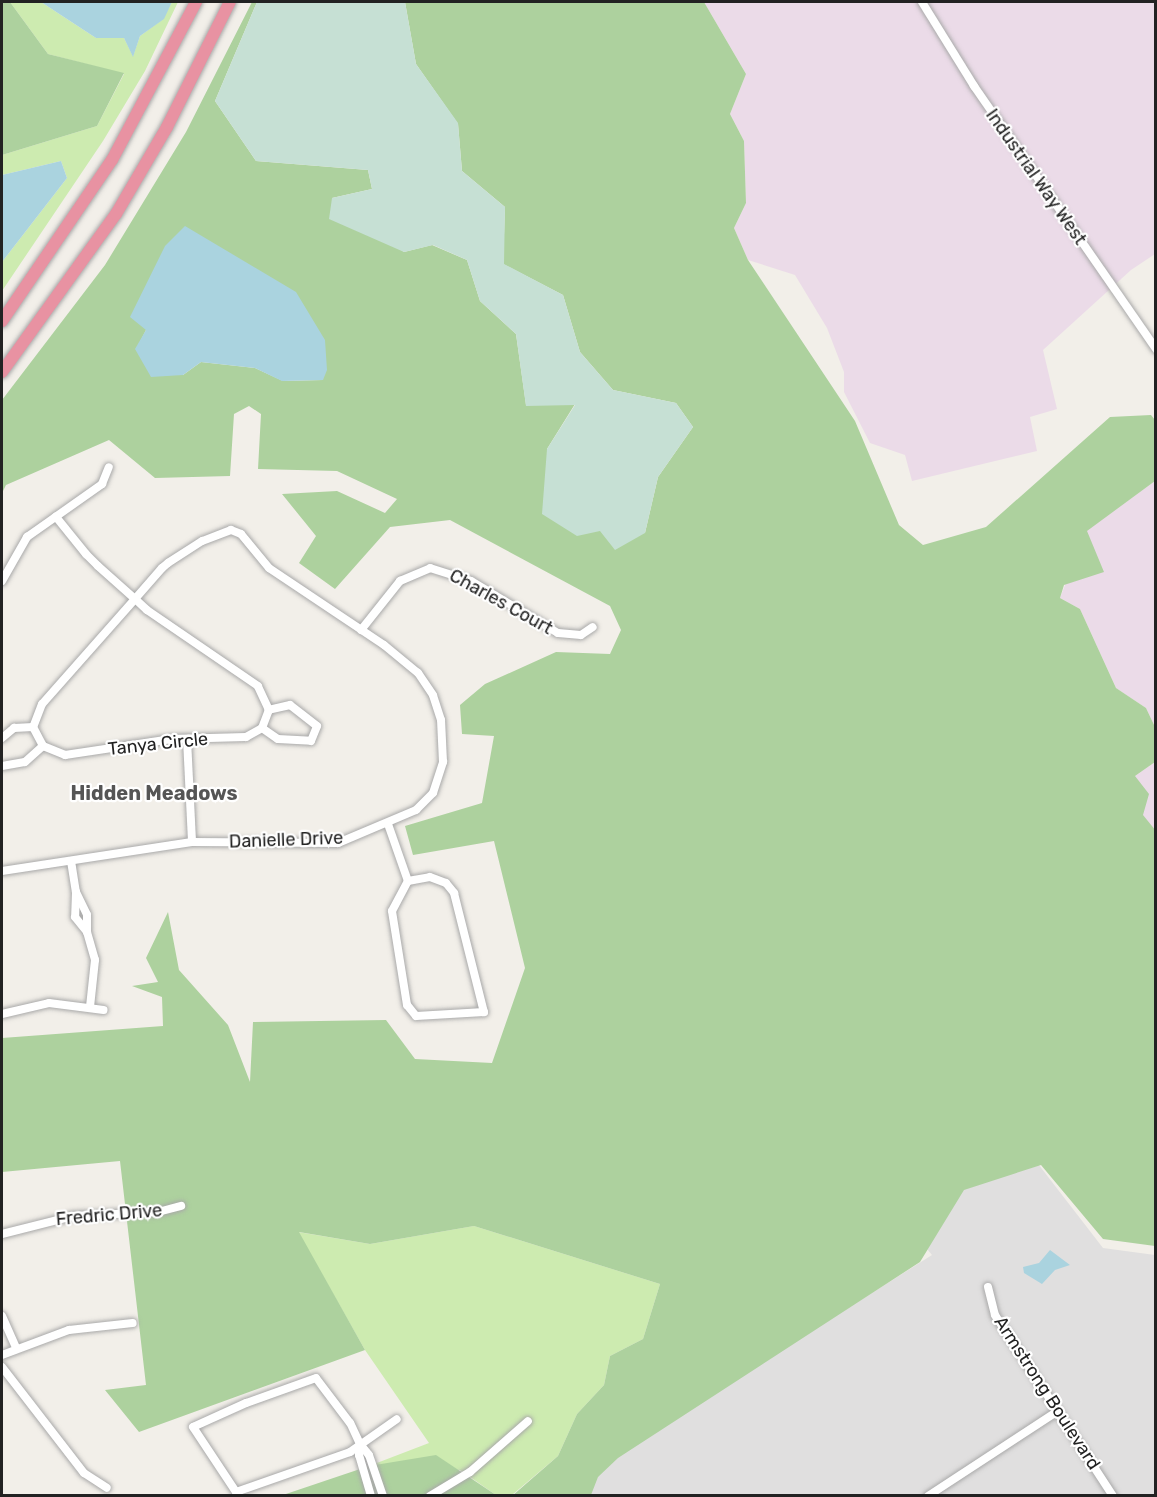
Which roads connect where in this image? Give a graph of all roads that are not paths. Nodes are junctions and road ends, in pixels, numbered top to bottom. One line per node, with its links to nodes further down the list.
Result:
1 (196, 2): 4 (highway)
2 (230, 2): 6 (highway)
3 (922, 2): 5 (street, Industrial Way West)
4 (2, 321)
5 (1155, 349)
6 (2, 372)
7 (109, 466): 8 (street)
8 (56, 517): 9 (street); 10 (street)
9 (2, 581)
10 (135, 599): 12 (street, Danielle Drive); 13 (street); 14 (street)
11 (593, 627): 12 (street, Charles Court)
12 (361, 630): 20 (street, Danielle Drive)
13 (269, 710): 15 (street); 15 (street)
14 (33, 727): 16 (street); 18 (street)
15 (262, 728): 17 (street, Tanya Circle)
16 (2, 738)
17 (187, 739): 18 (street, Tanya Circle); 21 (street)
18 (43, 746): 19 (street)
19 (2, 766)
20 (388, 824): 21 (street, Danielle Drive); 24 (street)
21 (192, 842): 22 (street, Danielle Drive)
22 (71, 861): 23 (street, Danielle Drive); 25 (street)
23 (2, 871)
24 (408, 881): 24 (street)
25 (90, 1007): 26 (street); 27 (street)
26 (104, 1010)
27 (2, 1014)
28 (181, 1206): 29 (street, Fredric Drive)
29 (2, 1234)
30 (988, 1287): 36 (street, Armstrong Boulevard)
31 (2, 1316): 33 (street)
32 (133, 1323): 33 (street)
33 (16, 1347): 34 (street)
34 (2, 1355)
35 (2, 1366): 40 (street)
36 (1058, 1410): 44 (street); 45 (street, Armstrong Boulevard)
37 (397, 1419): 39 (street)
38 (528, 1421): 43 (street)
39 (360, 1444): 39 (street); 41 (street); 42 (street)
40 (107, 1488)
41 (371, 1496)
42 (383, 1496)
43 (430, 1496)
44 (928, 1496)
45 (1113, 1496)

